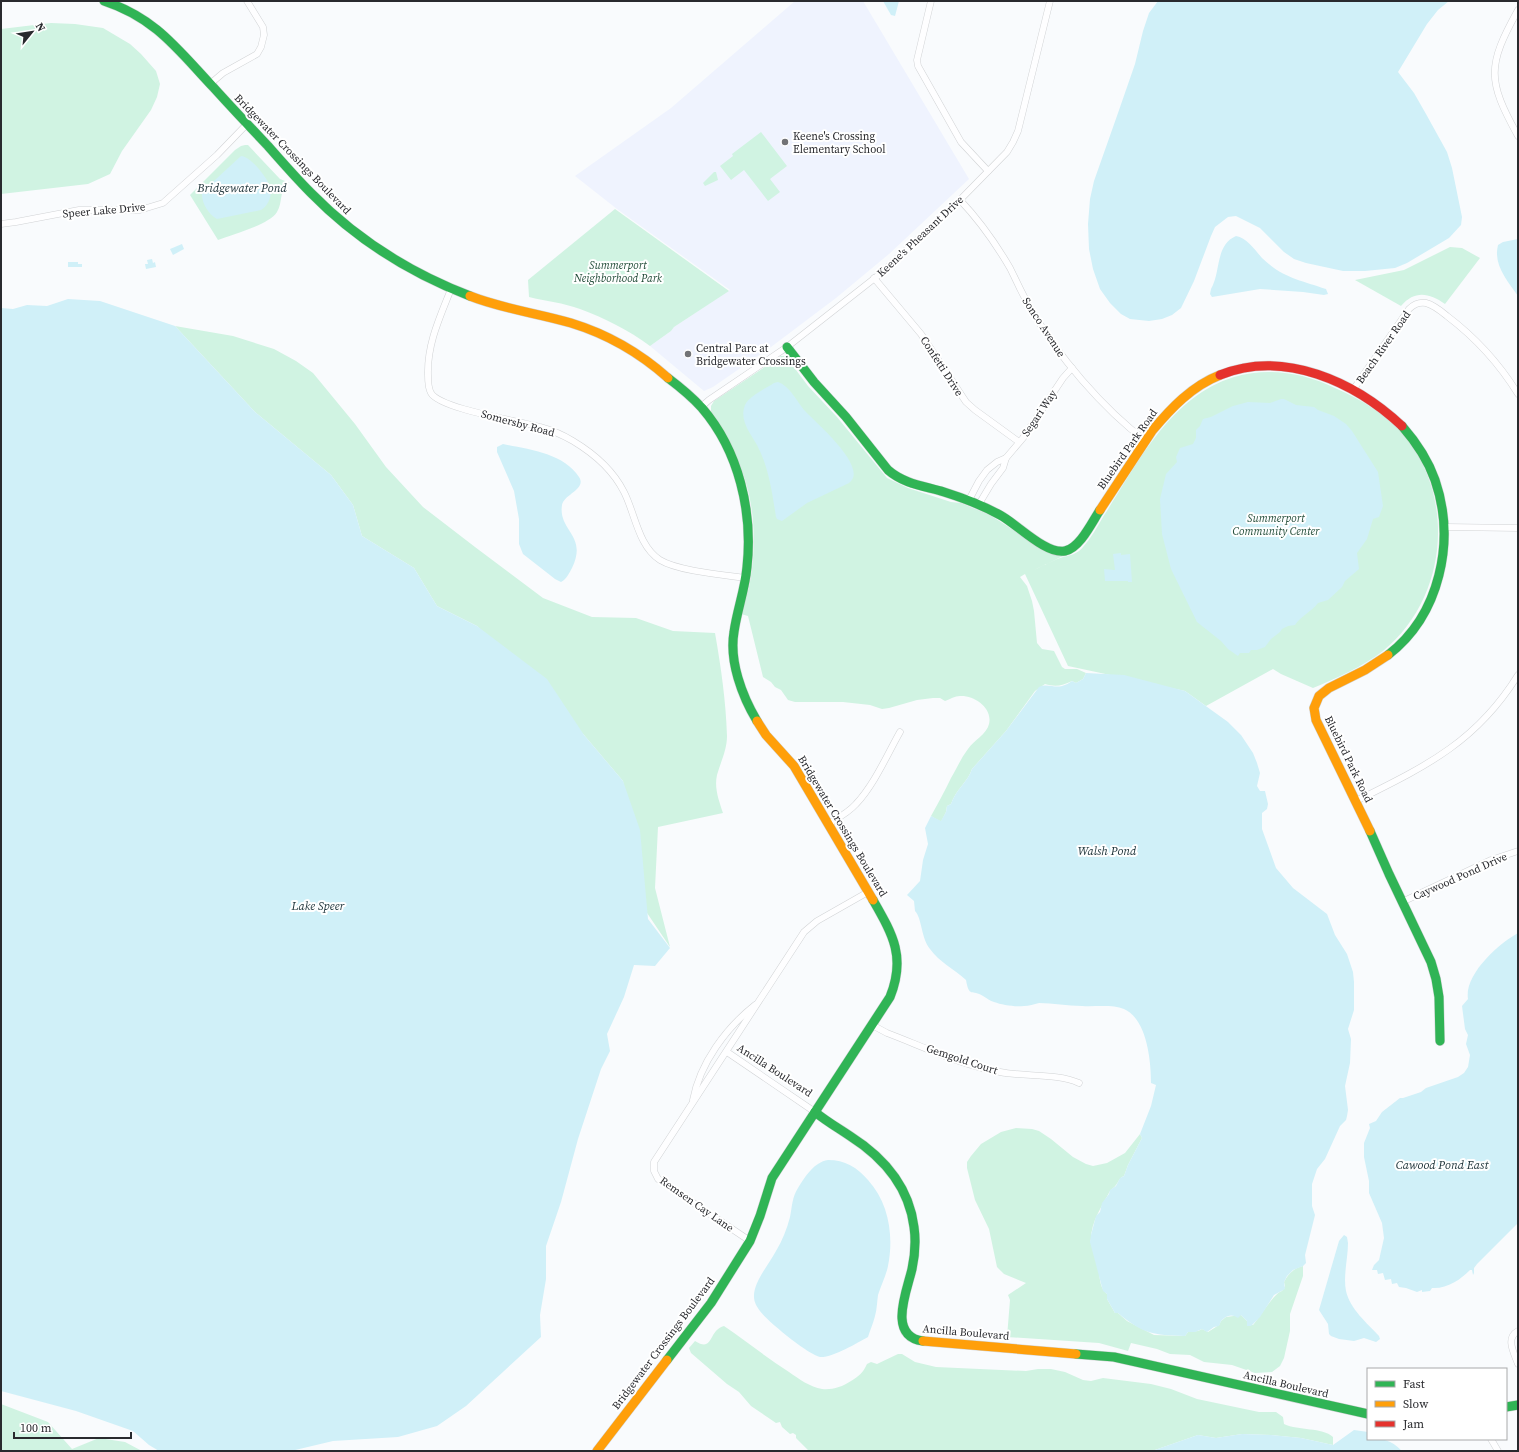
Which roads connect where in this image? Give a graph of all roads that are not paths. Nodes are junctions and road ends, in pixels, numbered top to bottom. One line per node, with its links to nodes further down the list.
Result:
1 (104, 1): 6 (street, Bridgewater Crossings Boulevard)
2 (247, 1): 6 (street)
3 (931, 1): 9 (street)
4 (1050, 1): 9 (street, Keene's Pheasant Drive)
5 (1518, 10): 8 (street)
6 (210, 84): 7 (street, Bridgewater Crossings Boulevard)
7 (247, 124): 11 (street, Speer Lake Drive); 13 (street, Bridgewater Crossings Boulevard)
8 (1518, 136)
9 (988, 170): 10 (street, Keene's Pheasant Drive)
10 (960, 200): 12 (street, Keene's Pheasant Drive); 15 (street, Sonco Avenue)
11 (1, 224)
12 (874, 278): 14 (street, Keene's Pheasant Drive); 20 (street, Confetti Drive)
13 (451, 289): 18 (street, Bridgewater Crossings Boulevard); 26 (street, Somersby Road)
14 (787, 347): 18 (street, Keene's Pheasant Drive); 22 (street, Bluebird Park Road)
15 (1072, 368): 19 (street, Sonco Avenue); 20 (street, Segari Way)
16 (1353, 390): 17 (street, Beach River Road); 19 (street, Bluebird Park Road); 24 (street, Bluebird Park Road)
17 (1518, 394)
18 (701, 407): 26 (street, Bridgewater Crossings Boulevard)
19 (1146, 441): 23 (street, Bluebird Park Road)
20 (1019, 442): 21 (street, Segari Way)
21 (1006, 458): 22 (street, Segari Way); 23 (street, Segari Way)
22 (969, 500): 23 (street, Bluebird Park Road)
23 (979, 504)
24 (1446, 527): 25 (street); 29 (street, Bluebird Park Road)
25 (1518, 528)
26 (746, 578): 30 (street, Bridgewater Crossings Boulevard)
27 (1518, 675): 29 (street)
28 (900, 732): 30 (street)
29 (1356, 801): 33 (street, Bluebird Park Road)
30 (828, 824): 32 (street, Bridgewater Crossings Boulevard)
31 (1518, 851): 33 (street, Caywood Pond Drive)
32 (868, 892): 34 (street, Remsen Cay Lane); 35 (street, Bridgewater Crossings Boulevard)
33 (1402, 902): 36 (street, Bluebird Park Road)
34 (757, 1003): 37 (street, Remsen Cay Lane); 39 (street, Remsen Cay Lane)
35 (872, 1025): 38 (street, Gemgold Court); 40 (street, Bridgewater Crossings Boulevard)
36 (1440, 1041)
37 (727, 1052): 39 (street, Remsen Cay Lane); 40 (street, Ancilla Boulevard)
38 (1079, 1083)
39 (693, 1100): 41 (street, Remsen Cay Lane)
40 (815, 1112): 41 (street, Bridgewater Crossings Boulevard); 46 (street, Ancilla Boulevard)
41 (750, 1241): 48 (street, Bridgewater Crossings Boulevard)
42 (1518, 1331): 43 (street)
43 (1518, 1364)
44 (1518, 1405): 45 (street)
45 (1507, 1407)
46 (1367, 1414)
47 (1492, 1440): 49 (street)
48 (597, 1451)
49 (1498, 1451)

